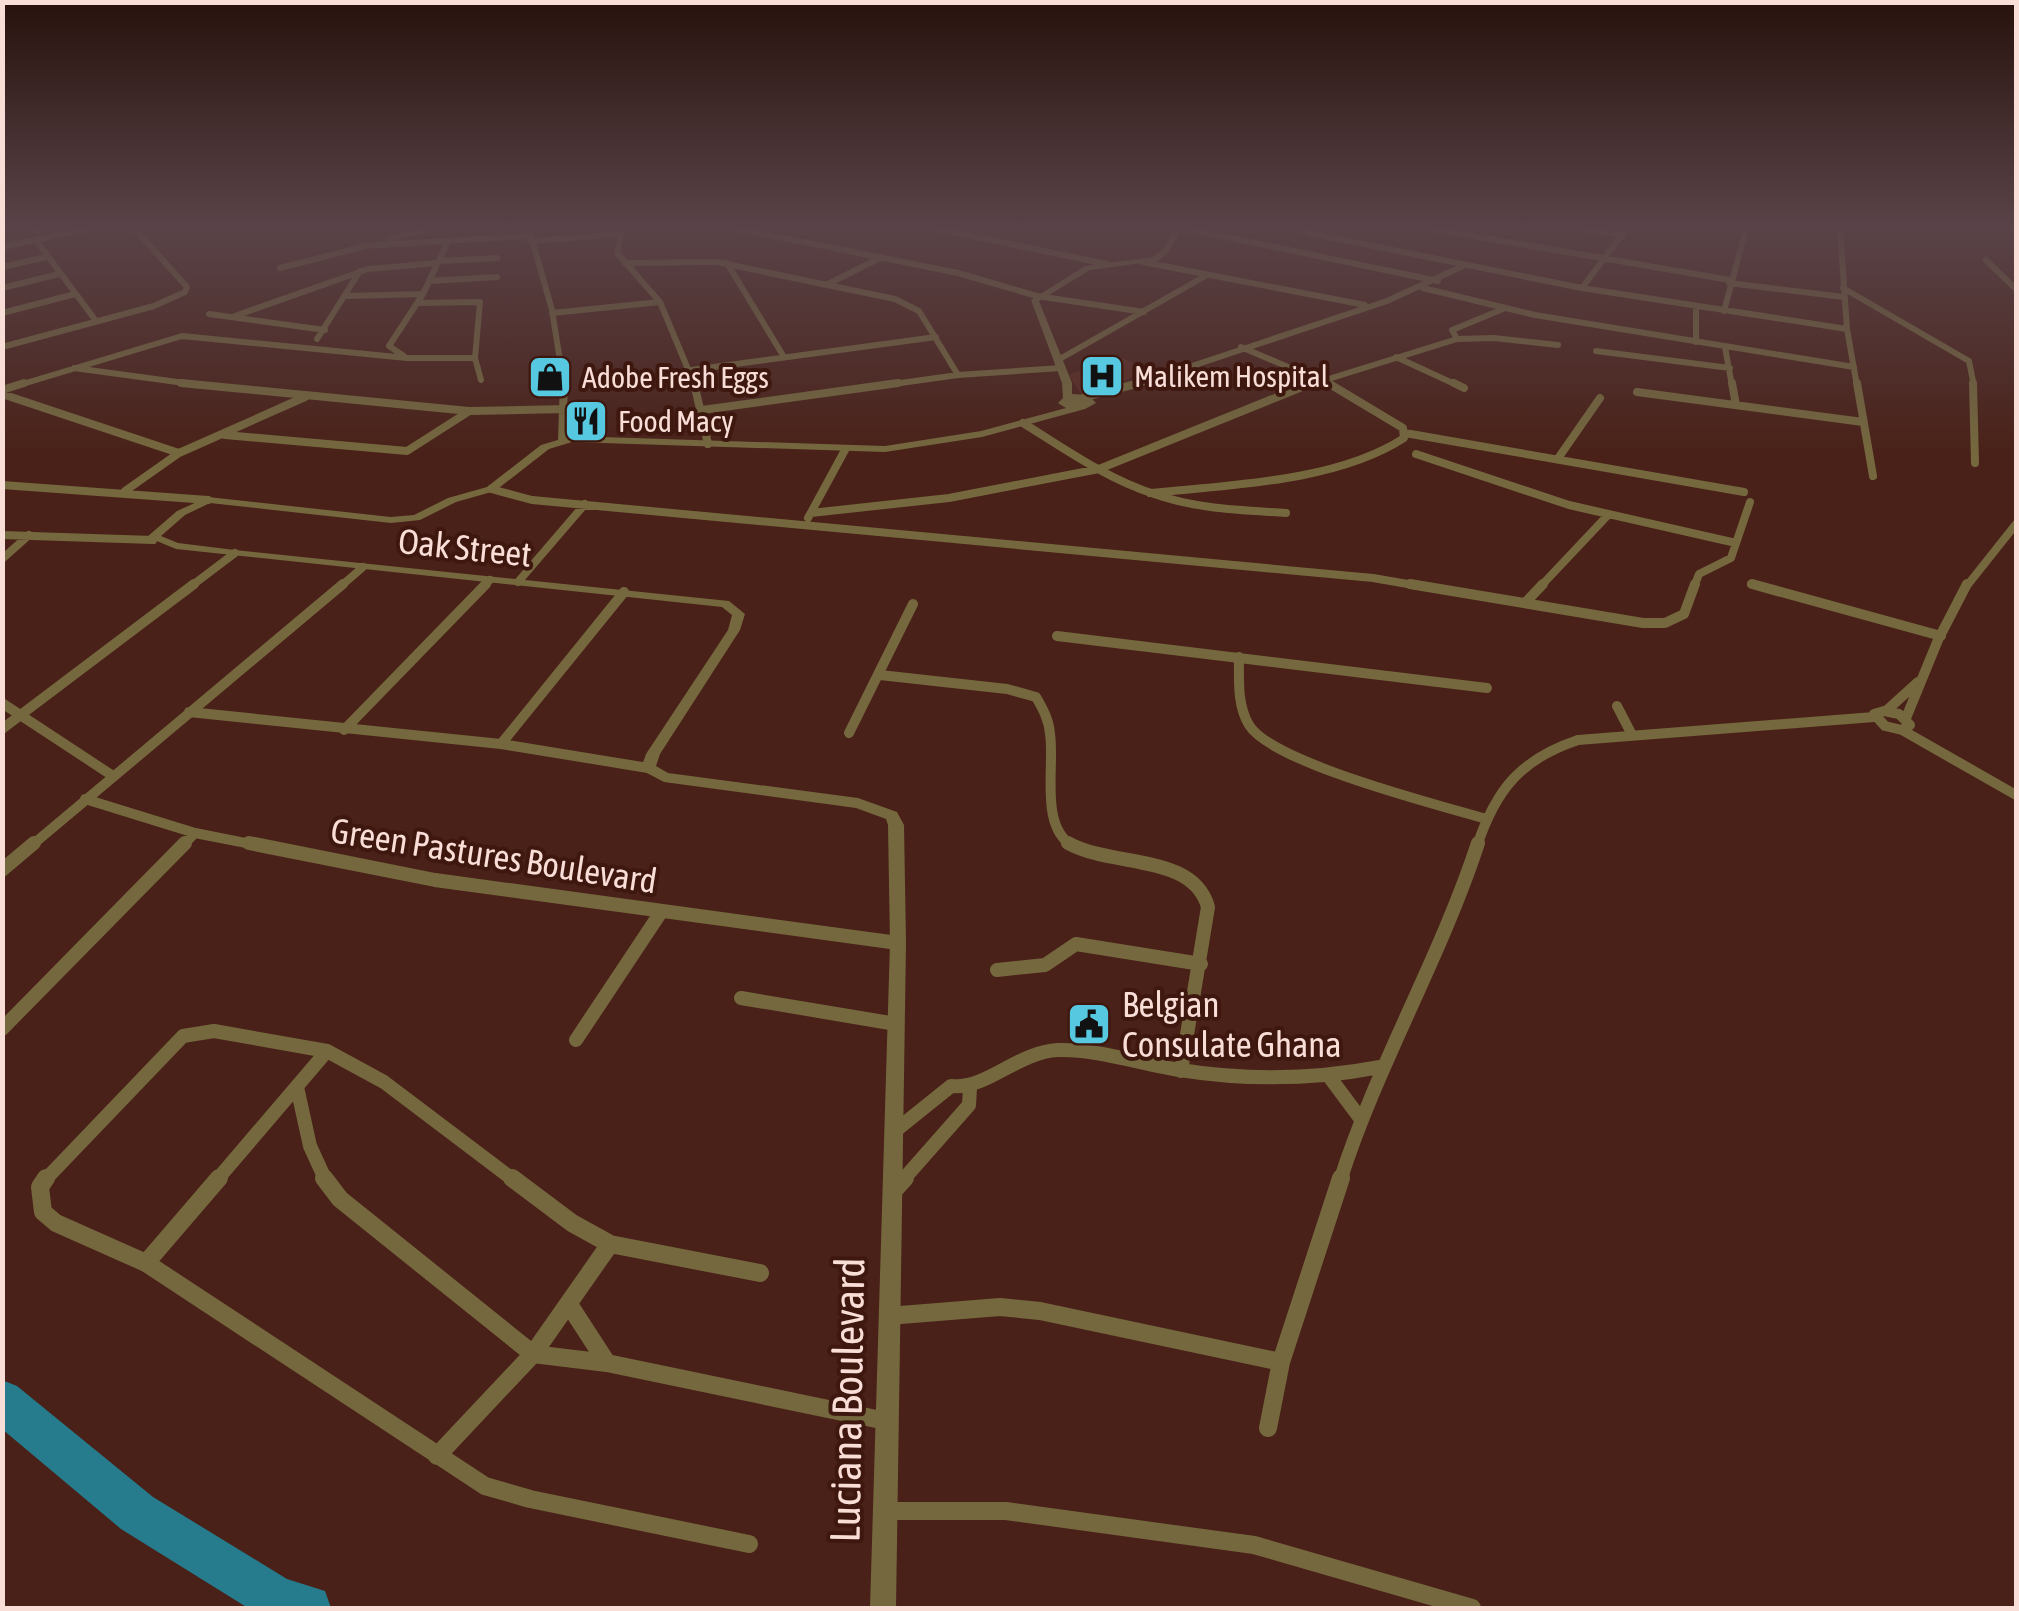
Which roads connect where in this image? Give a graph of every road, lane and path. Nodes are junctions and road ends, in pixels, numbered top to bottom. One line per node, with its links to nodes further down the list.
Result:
1 (35, 304): 28 (street)
2 (82, 304): 32 (street)
3 (161, 304): 32 (street)
4 (268, 304): 31 (street)
5 (340, 304): 34 (street)
6 (417, 304): 46 (street)
7 (480, 304): 47 (street)
8 (550, 304): 29 (street)
9 (639, 304): 29 (street)
10 (661, 304): 52 (street)
11 (752, 304): 44 (street)
12 (904, 304): 35 (street)
13 (1034, 304): 48 (street)
14 (1092, 304): 27 (street)
15 (1157, 304): 27 (street)
16 (1357, 304): 23 (street)
17 (1372, 304): 23 (street)
18 (1485, 304): 25 (street)
19 (1679, 304): 24 (street)
20 (1725, 304): 26 (street)
21 (1845, 304): 33 (street)
22 (1865, 304): 78 (street)
23 (1366, 306): 41 (street)
24 (1696, 307): 26 (street); 38 (street)
25 (1503, 309): 37 (street); 38 (street)
26 (1724, 311): 33 (street)
27 (1144, 312): 48 (street)
28 (2, 313)
29 (552, 313): 65 (street)
30 (209, 314): 31 (street)
31 (232, 317): 34 (street)
32 (96, 321): 40 (street)
33 (1847, 329): 49 (street)
34 (325, 330): 36 (street)
35 (936, 336): 44 (street); 53 (street)
36 (317, 339)
37 (1456, 339): 39 (street); 45 (street)
38 (1696, 342): 42 (street)
39 (1558, 346)
40 (2, 347)
41 (1241, 347): 54 (street); 63 (street)
42 (1725, 347): 49 (street); 51 (street)
43 (1596, 351): 51 (street)
44 (784, 357): 52 (street)
45 (1396, 357): 54 (street); 57 (street)
46 (408, 358): 47 (street); 50 (street)
47 (475, 358): 55 (street)
48 (1059, 364): 53 (street); 56 (street)
49 (1854, 367): 69 (street)
50 (74, 368): 58 (street); 60 (street)
51 (1730, 368): 64 (street)
52 (692, 370): 66 (street)
53 (958, 374): 66 (street)
54 (1325, 378): 70 (street); 79 (street)
55 (481, 380)
56 (1067, 383): 62 (street); 63 (street)
57 (1464, 388)
58 (2, 392): 75 (street)
59 (1637, 392): 64 (street)
60 (309, 396): 67 (street); 71 (street)
61 (1600, 398): 77 (street)
62 (1066, 401): 63 (street); 68 (street)
63 (1084, 402): 68 (street)
64 (1736, 405): 69 (street)
65 (566, 409): 67 (street); 72 (street)
66 (702, 410): 73 (street)
67 (469, 411): 71 (street)
68 (1027, 422): 74 (street); 79 (street)
69 (1863, 422): 80 (street)
70 (1405, 433): 77 (street); 84 (street)
71 (225, 434): 75 (street)
72 (562, 440): 73 (street); 82 (street)
73 (708, 444): 74 (street)
74 (846, 450): 87 (street)
75 (179, 454): 83 (street)
76 (1416, 454): 89 (street)
77 (1559, 457): 95 (street)
78 (1975, 463)
79 (1099, 469): 84 (street); 87 (street)
80 (1874, 476)
81 (2, 485): 83 (street)
82 (491, 489): 85 (street); 86 (street)
83 (125, 491): 85 (street)
84 (1150, 493): 88 (street)
85 (208, 500): 94 (street)
86 (585, 504): 91 (street); 100 (street)
87 (811, 512): 91 (street)
88 (1286, 513)
89 (1608, 515): 95 (street); 103 (street)
90 (2016, 524): 106 (street)
91 (804, 526): 103 (street)
92 (2, 534): 93 (street, Oak Street)
93 (30, 535): 94 (street, Oak Street); 97 (street)
94 (153, 540): 96 (street, Oak Street)
95 (1736, 542): 103 (street)
96 (235, 553): 98 (street, Oak Street); 115 (street)
97 (2, 559)
98 (363, 567): 99 (street, Oak Street); 114 (street)
99 (490, 580): 100 (street, Oak Street); 121 (street)
100 (518, 582): 102 (street, Oak Street)
101 (1751, 584): 106 (street)
102 (624, 592): 124 (street); 125 (street, Oak Street)
103 (1524, 603)
104 (913, 604): 108 (street)
105 (1057, 636): 107 (street)
106 (1940, 636): 109 (street)
107 (1239, 657): 110 (street); 129 (street)
108 (880, 675): 122 (street); 134 (street)
109 (1922, 679): 113 (street); 118 (street)
110 (1488, 688)
111 (2, 703): 115 (street)
112 (1617, 706): 123 (street)
113 (1886, 710): 116 (street); 118 (street)
114 (189, 712): 121 (street); 126 (street)
115 (19, 716): 120 (street); 126 (street)
116 (1874, 718): 117 (street); 119 (street)
117 (1823, 722): 119 (street); 123 (street)
118 (1906, 724): 119 (street); 127 (street)
119 (1885, 726)
120 (2, 729)
121 (344, 730): 124 (street)
122 (849, 732)
123 (1631, 733): 129 (street)
124 (501, 744): 125 (street)
125 (648, 768): 133 (street, Luciana Boulevard)
126 (113, 776): 128 (street)
127 (2016, 795)
128 (85, 799): 130 (street, Green Pastures Boulevard); 131 (street)
129 (1486, 819): 141 (street)
130 (195, 832): 132 (street, Green Pastures Boulevard); 138 (street)
131 (2, 870)
132 (661, 912): 133 (street, Green Pastures Boulevard); 139 (street)
133 (898, 943): 137 (street, Luciana Boulevard)
134 (1201, 964): 135 (street); 142 (street)
135 (996, 970)
136 (741, 998): 137 (street)
137 (896, 1024): 147 (street, Luciana Boulevard)
138 (2, 1030)
139 (576, 1040)
140 (328, 1051): 144 (street); 149 (street); 150 (street)
141 (1380, 1067): 143 (street); 146 (street)
142 (1181, 1071): 143 (street); 145 (street)
143 (1331, 1079): 146 (street)
144 (297, 1087): 150 (street); 154 (street)
145 (970, 1088): 147 (street); 148 (street)
146 (1360, 1118): 155 (street)
147 (892, 1132): 148 (street, Luciana Boulevard)
148 (891, 1193): 153 (street, Luciana Boulevard)
149 (610, 1244): 151 (street); 152 (street)
150 (146, 1263): 159 (street)
151 (760, 1273)
152 (570, 1306): 154 (street); 156 (street)
153 (888, 1316): 155 (street); 157 (street, Luciana Boulevard)
154 (533, 1354): 156 (street); 159 (street)
155 (1282, 1362): 158 (street)
156 (607, 1363): 157 (street)
157 (886, 1420): 160 (street, Luciana Boulevard)
158 (1268, 1428)
159 (436, 1456): 161 (street)
160 (885, 1511): 162 (street, Luciana Boulevard); 163 (street)
161 (749, 1544)
162 (882, 1608)
163 (1472, 1608)

